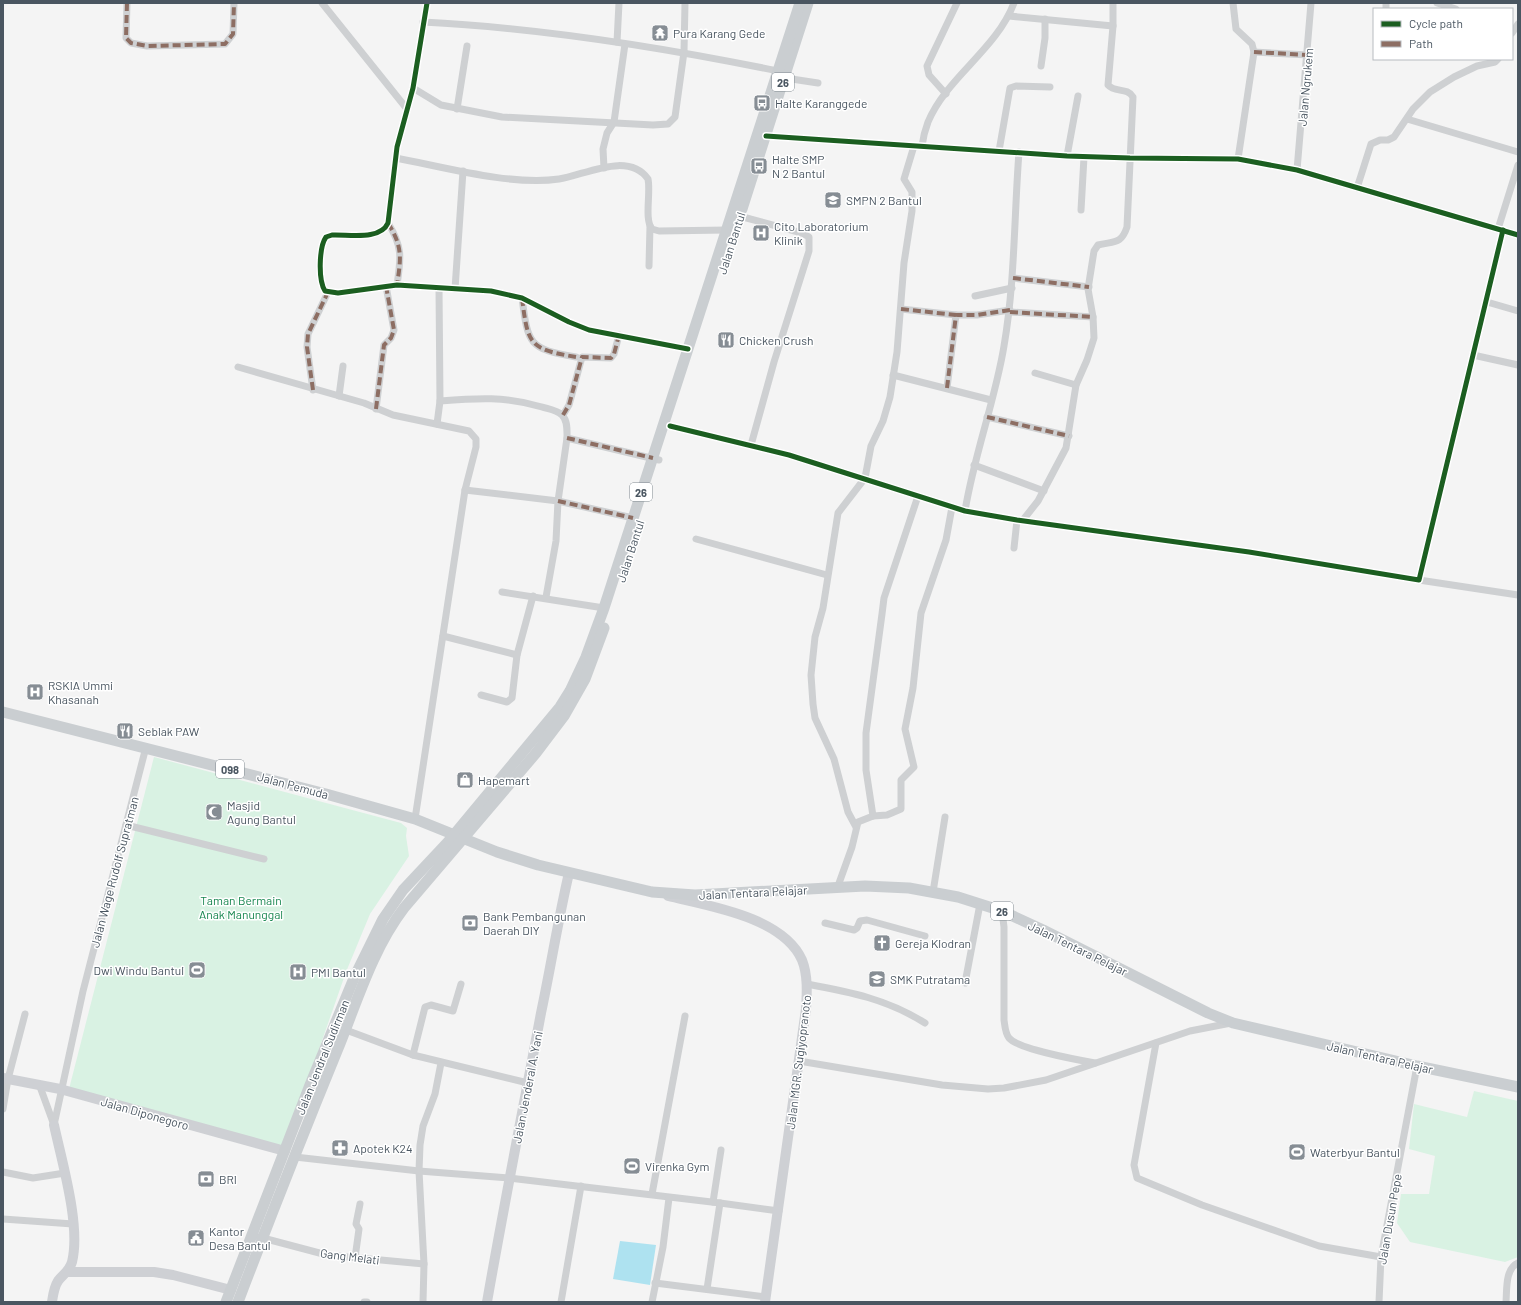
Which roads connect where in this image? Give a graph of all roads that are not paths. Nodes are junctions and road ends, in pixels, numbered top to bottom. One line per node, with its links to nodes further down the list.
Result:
1 (127, 3): 2 (street)
2 (234, 3)
3 (322, 3): 33 (street)
4 (427, 3): 18 (street)
5 (619, 3): 20 (street)
6 (685, 3): 22 (street)
7 (800, 3): 27 (main road, Jalan Bantul / 26)
8 (808, 3): 27 (main road, Jalan Bantul / 26)
9 (957, 3): 31 (street)
10 (1014, 3): 16 (street)
11 (1113, 3): 19 (street)
12 (1233, 3): 23 (street)
13 (1311, 3): 24 (street, Jalan Ngrukem)
14 (1436, 3): 15 (street)
15 (1452, 6)
16 (1009, 16): 17 (street); 31 (street)
17 (1045, 19): 19 (street); 26 (street)
18 (423, 22): 20 (street); 30 (street)
19 (1113, 26): 45 (street)
20 (621, 43): 22 (street); 36 (street)
21 (468, 46): 34 (street)
22 (684, 52): 27 (street); 36 (street)
23 (1254, 52): 24 (street); 46 (street)
24 (1308, 55): 49 (street, Jalan Ngrukem)
25 (1496, 60): 35 (street)
26 (1041, 66)
27 (782, 74): 28 (street); 37 (main road, Jalan Bantul / 26); 58 (main road, Jalan Bantul / 26)
28 (818, 83)
29 (1050, 87): 39 (street)
30 (412, 89): 33 (street); 34 (street)
31 (946, 94): 38 (street)
32 (1078, 96): 42 (street)
33 (408, 106): 44 (street)
34 (458, 109): 36 (street)
35 (1407, 119): 41 (street); 52 (street)
36 (614, 122): 48 (street)
37 (766, 136): 38 (street); 54 (main road, Jalan Bantul / 26)
38 (918, 146): 39 (street); 72 (street)
39 (999, 151): 40 (street)
40 (1019, 152): 42 (street); 61 (street)
41 (1518, 152)
42 (1067, 156): 43 (street)
43 (1084, 157): 45 (street); 53 (street)
44 (396, 158): 50 (street); 55 (street)
45 (1130, 158): 46 (street); 64 (street)
46 (1238, 159): 49 (street)
47 (1518, 165): 51 (street)
48 (604, 168): 50 (street); 56 (street)
49 (1298, 170): 52 (street)
50 (463, 171): 67 (street)
51 (1515, 183): 57 (street)
52 (1357, 188): 57 (street)
53 (1081, 210)
54 (740, 216): 96 (main road, Jalan Bantul / 26); 99 (street)
55 (388, 223): 62 (street); 68 (street)
56 (650, 226): 58 (street); 60 (street)
57 (1501, 229): 59 (street); 71 (street)
58 (727, 230): 78 (main road, Jalan Bantul / 26)
59 (1518, 236)
60 (649, 266)
61 (1013, 278): 64 (street); 66 (street)
62 (397, 285): 63 (street); 65 (street)
63 (386, 286): 68 (street); 92 (street)
64 (1089, 287): 76 (street)
65 (439, 288): 67 (street); 91 (street)
66 (1012, 288): 69 (street); 73 (street)
67 (455, 289): 70 (street)
68 (328, 292): 88 (street)
69 (975, 296)
70 (522, 298): 77 (street); 80 (street)
71 (1487, 302): 74 (street); 79 (street)
72 (901, 309): 75 (street); 85 (street)
73 (1010, 311): 75 (street); 76 (street); 90 (street)
74 (1518, 311)
75 (956, 315): 87 (street)
76 (1093, 317): 86 (street)
77 (619, 335): 78 (street); 93 (street)
78 (688, 350): 100 (main road, Jalan Bantul / 26)
79 (1473, 355): 81 (street); 114 (street)
80 (576, 356)
81 (1518, 365)
82 (343, 366): 89 (street)
83 (238, 367): 88 (street)
84 (1035, 374): 86 (street)
85 (893, 375): 87 (street); 102 (street)
86 (1076, 385): 97 (street)
87 (947, 388): 90 (street)
88 (314, 390): 89 (street)
89 (339, 396): 92 (street)
90 (991, 400): 94 (street)
91 (440, 401): 93 (street); 95 (street)
92 (376, 409): 95 (street)
93 (563, 415): 98 (street)
94 (987, 417): 97 (street); 101 (street)
95 (437, 424): 103 (street)
96 (670, 426): 99 (street); 100 (main road, Jalan Bantul / 26)
97 (1069, 436): 104 (street)
98 (567, 438): 100 (street); 106 (street)
99 (751, 445): 102 (street)
100 (656, 459): 109 (main road, Jalan Bantul / 26); 130 (main road, Jalan Bantul / 26)
101 (974, 465): 104 (street); 108 (street)
102 (865, 478): 105 (street); 113 (street)
103 (465, 490): 106 (street); 120 (street)
104 (1044, 490): 110 (street)
105 (918, 496): 107 (street); 125 (street)
106 (558, 501): 109 (street); 118 (street)
107 (952, 507): 108 (street); 125 (street)
108 (965, 511): 110 (street)
109 (633, 518): 119 (main road, Jalan Bantul / 26)
110 (1020, 520): 112 (street); 114 (street)
111 (696, 539): 113 (street)
112 (1014, 548)
113 (827, 575): 129 (street)
114 (1419, 580): 116 (street)
115 (502, 592): 117 (street)
116 (1518, 595)
117 (532, 596): 118 (street); 121 (street)
118 (546, 597): 119 (street)
119 (604, 608): 130 (main road, Jalan Bantul / 26)
120 (443, 636): 121 (street); 127 (street)
121 (517, 655): 122 (street)
122 (481, 695)
123 (3, 712): 124 (main road, Jalan Pemuda / 098)
124 (146, 748): 127 (main road, Jalan Pemuda / 098); 128 (street, Jalan Wage Rudolf Supratman)
125 (873, 816): 129 (street)
126 (945, 817): 135 (street)
127 (415, 819): 130 (main road, Jalan Pemuda / 098)
128 (126, 825): 131 (street); 158 (street, Jalan Wage Rudolf Supratman)
129 (856, 827): 133 (street)
130 (460, 836): 132 (main road, Jalan Tentara Pelajar / 26); 147 (main road, Jalan Jendral Sudirman); 162 (main road, Jalan Jendral Sudirman)
131 (264, 859)
132 (569, 873): 134 (main road, Jalan Tentara Pelajar / 26); 156 (main road, Jalan Jenderal A. Yani)
133 (838, 886): 134 (main road, Jalan Tentara Pelajar / 26); 135 (main road, Jalan Tentara Pelajar / 26)
134 (634, 889): 142 (main road, Jalan MGR. Sugiyopranoto)
135 (933, 892): 136 (main road, Jalan Tentara Pelajar / 26)
136 (980, 904): 137 (main road, Jalan Tentara Pelajar / 26); 140 (street)
137 (1002, 912): 146 (main road, Jalan Tentara Pelajar / 26); 152 (street)
138 (825, 923): 139 (street)
139 (925, 936)
140 (965, 983)
141 (461, 984): 149 (street)
142 (807, 984): 145 (street); 150 (main road, Jalan MGR. Sugiyopranoto)
143 (25, 1014): 154 (street)
144 (685, 1016): 169 (street)
145 (925, 1023)
146 (1233, 1023): 148 (street); 153 (main road, Jalan Tentara Pelajar / 26)
147 (346, 1030): 149 (street); 163 (main road, Jalan Jendral Sudirman)
148 (1156, 1043): 152 (street); 177 (street)
149 (413, 1055): 151 (street)
150 (799, 1061): 152 (street); 173 (main road, Jalan MGR. Sugiyopranoto)
151 (441, 1063): 156 (street); 164 (street)
152 (1096, 1063)
153 (1417, 1066): 157 (main road, Jalan Tentara Pelajar / 26); 177 (street, Jalan Dusun Pepe)
154 (6, 1078): 155 (main road, Jalan Diponegoro); 159 (street)
155 (39, 1084): 158 (main road, Jalan Diponegoro); 160 (street)
156 (528, 1084): 167 (main road, Jalan Jenderal A. Yani)
157 (1518, 1088)
158 (60, 1089): 160 (street, Jalan Wage Rudolf Supratman); 162 (main road, Jalan Diponegoro)
159 (3, 1109)
160 (54, 1125): 166 (main road)
161 (721, 1150): 171 (street)
162 (285, 1151): 176 (main road, Jalan Jendral Sudirman)
163 (295, 1157): 164 (street); 176 (main road, Jalan Jendral Sudirman)
164 (419, 1171): 167 (street); 180 (street)
165 (3, 1172): 166 (street)
166 (65, 1173): 175 (main road)
167 (509, 1178): 168 (street); 192 (main road, Jalan Jenderal A. Yani)
168 (581, 1186): 169 (street); 193 (street)
169 (652, 1194): 170 (street)
170 (669, 1198): 171 (street); 182 (street)
171 (717, 1202): 173 (street); 183 (street)
172 (360, 1204): 178 (street)
173 (779, 1212): 185 (main road, Jalan MGR. Sugiyopranoto)
174 (3, 1219): 175 (street)
175 (73, 1224): 181 (main road)
176 (258, 1236): 178 (street, Gang Melati); 184 (main road, Jalan Jendral Sudirman); 188 (main road, Jalan Jendral Sudirman)
177 (1382, 1257): 195 (street, Jalan Dusun Pepe)
178 (355, 1258): 180 (street, Gang Melati)
179 (1518, 1263): 196 (street)
180 (424, 1264): 191 (street)
181 (68, 1272): 184 (main road); 186 (main road)
182 (655, 1283): 183 (street); 194 (street)
183 (708, 1289): 185 (street)
184 (231, 1290): 187 (main road, Jalan Jendral Sudirman)
185 (766, 1299)
186 (52, 1302)
187 (226, 1302)
188 (238, 1302)
189 (364, 1302): 190 (street)
190 (367, 1302)
191 (423, 1302)
192 (487, 1302)
193 (561, 1302)
194 (652, 1302)
195 (1379, 1302)
196 (1506, 1302)

